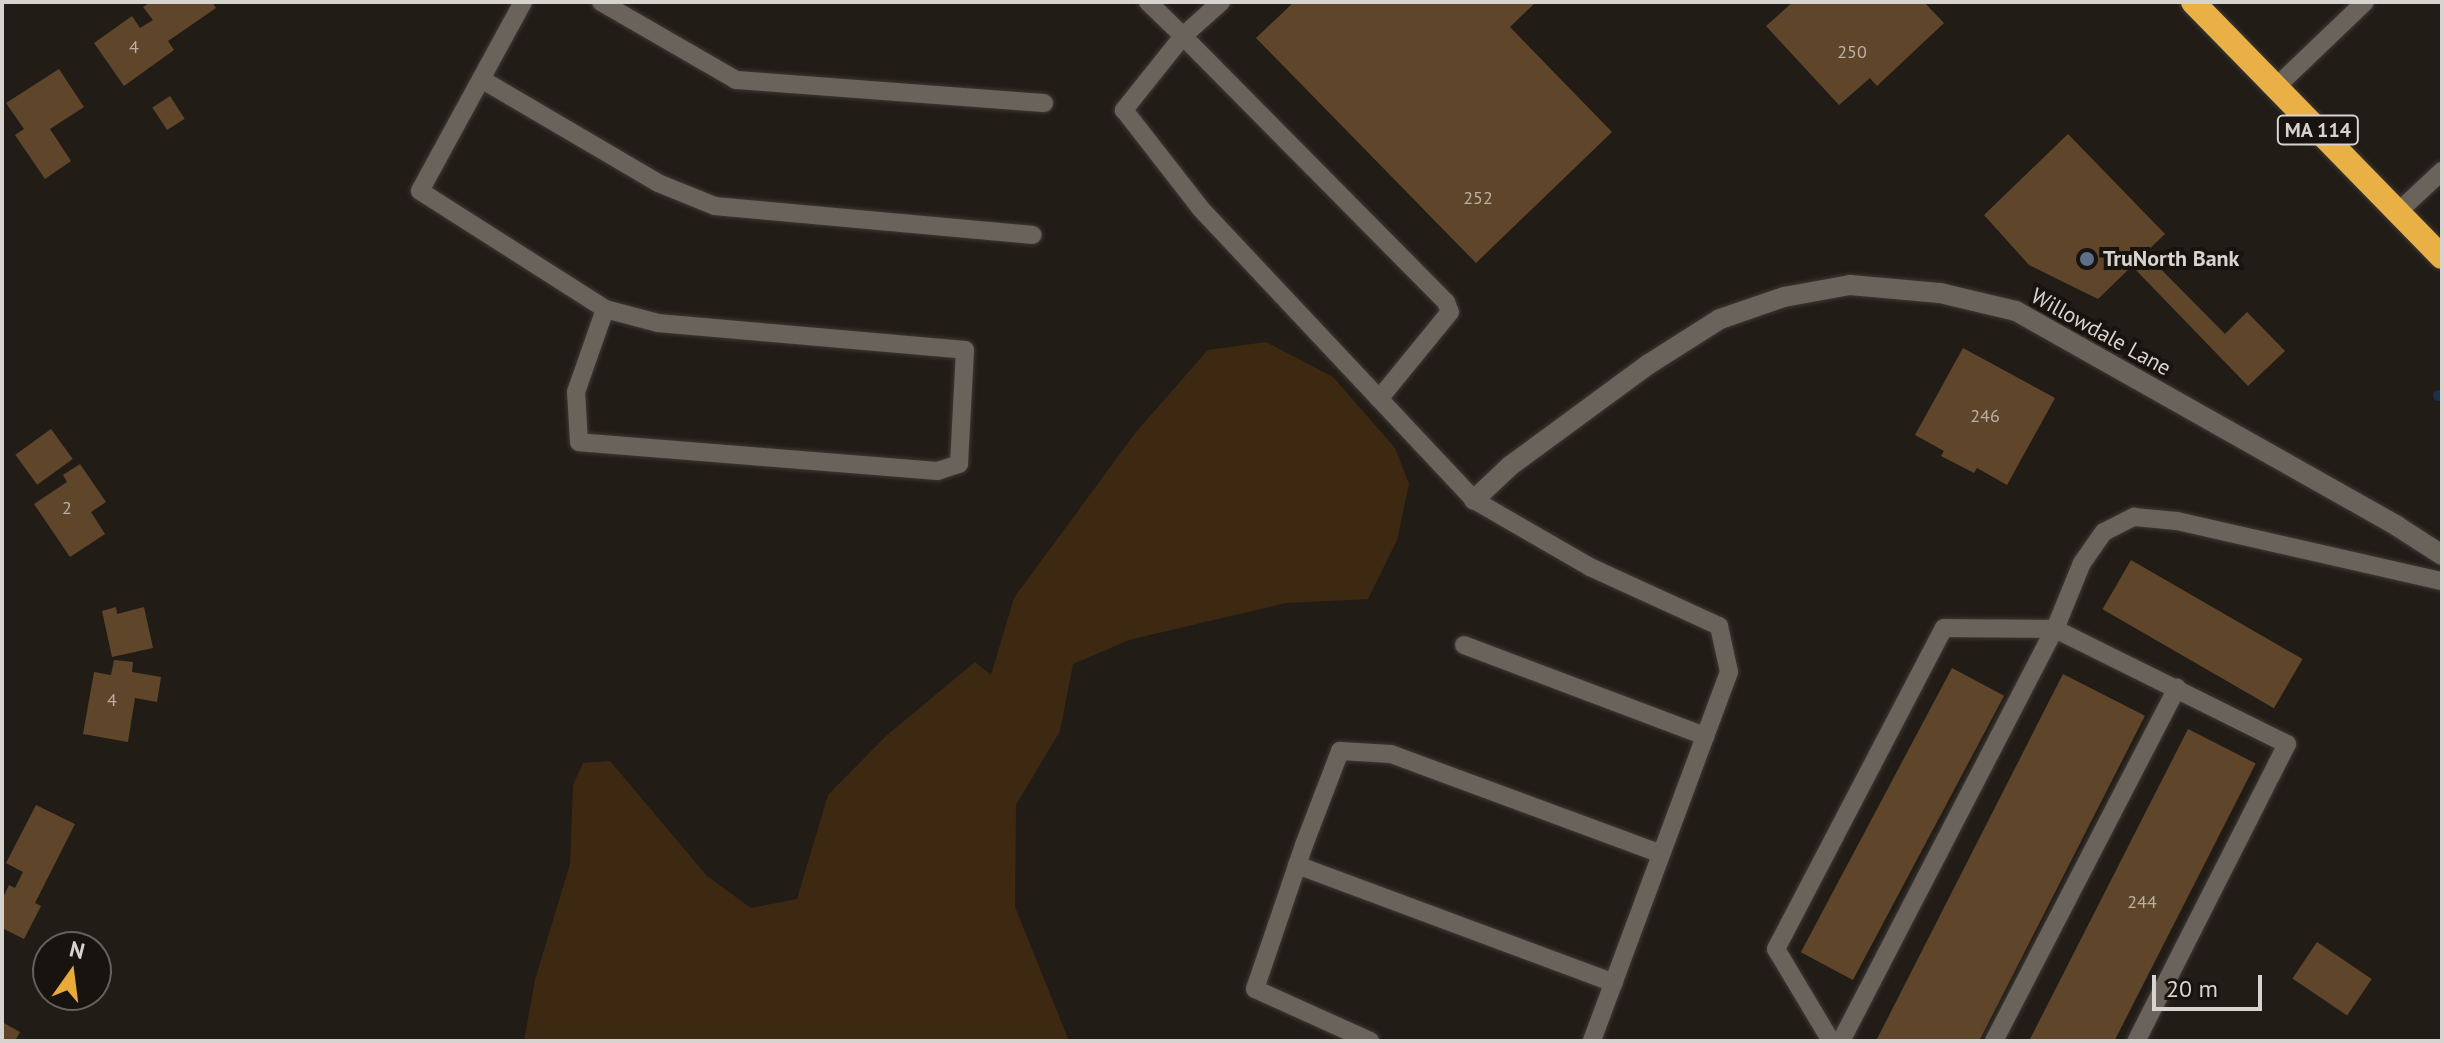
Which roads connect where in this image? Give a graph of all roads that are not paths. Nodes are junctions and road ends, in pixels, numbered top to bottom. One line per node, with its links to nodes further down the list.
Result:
1 (523, 2): 8 (lane)
2 (601, 2): 10 (lane)
3 (1148, 2): 7 (lane)
4 (1221, 2): 7 (lane)
5 (2193, 2): 9 (highway, MA 114)
6 (2365, 2): 9 (lane)
7 (1183, 36): 16 (lane); 16 (lane)
8 (481, 79): 13 (lane); 15 (lane)
9 (2276, 87): 12 (highway, MA 114)
10 (1044, 103)
11 (2442, 171): 12 (lane)
12 (2398, 212): 14 (highway, MA 114)
13 (1033, 235)
14 (2442, 257)
15 (605, 309): 15 (lane)
16 (1379, 399): 17 (lane)
17 (1474, 500): 18 (street, Willowdale Lane); 23 (lane)
18 (2442, 555)
19 (2442, 581): 20 (lane)
20 (2055, 629): 22 (lane); 29 (lane); 30 (lane)
21 (1464, 645): 23 (lane)
22 (2177, 688): 31 (lane); 32 (lane)
23 (1705, 736): 24 (lane)
24 (1661, 854): 25 (lane); 26 (lane)
25 (1297, 865): 26 (lane); 27 (lane)
26 (1614, 983): 28 (lane)
27 (1371, 1041)
28 (1592, 1041)
29 (1831, 1041)
30 (1841, 1041)
31 (1994, 1041)
32 (2136, 1041)

